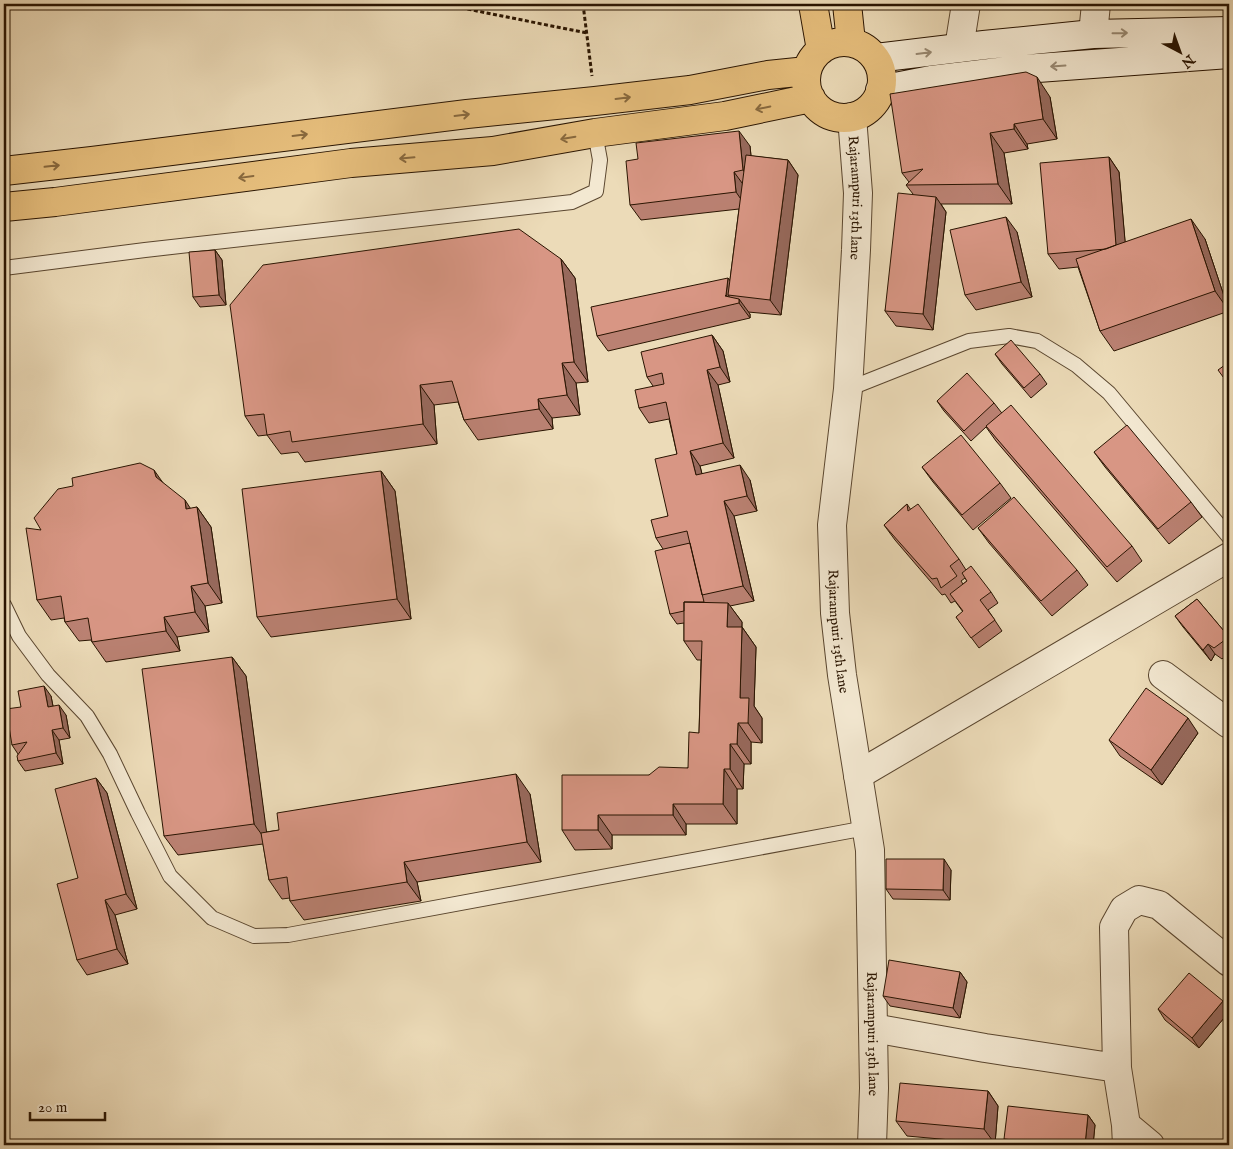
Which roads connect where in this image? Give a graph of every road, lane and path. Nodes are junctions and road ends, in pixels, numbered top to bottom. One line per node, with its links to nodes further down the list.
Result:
1 (442, 4): 8 (path)
2 (583, 4): 8 (path)
3 (813, 4): 14 (main road)
4 (847, 4): 10 (main road)
5 (966, 4): 11 (street)
6 (1096, 4): 9 (street)
7 (1229, 30): 9 (street, one-way to 7)
8 (587, 33): 17 (path)
9 (1093, 34): 11 (street)
10 (851, 42): 13 (main road); 14 (main road)
11 (959, 48): 13 (street, one-way to 11)
12 (1229, 54): 15 (street, one-way to 15)
13 (876, 58): 15 (main road)
14 (814, 60): 16 (main road); 17 (main road, one-way to 14)
15 (880, 90): 18 (main road)
16 (811, 98): 18 (main road); 19 (main road, one-way to 19)
17 (595, 101): 20 (main road, one-way to 17)
18 (852, 117): 23 (street, Rajarampuri 13th lane)
19 (595, 133): 21 (main road, one-way to 21); 22 (lane)
20 (4, 171)
21 (4, 207)
22 (4, 268)
23 (848, 390): 24 (lane); 29 (street, Rajarampuri 13th lane)
24 (1229, 537)
25 (1229, 557): 29 (street)
26 (4, 605): 30 (lane)
27 (1163, 675): 28 (street)
28 (1229, 724)
29 (858, 775): 30 (street, Rajarampuri 13th lane)
30 (866, 828): 32 (street, Rajarampuri 13th lane)
31 (1229, 962): 33 (street)
32 (873, 1028): 33 (street); 35 (street, Rajarampuri 13th lane)
33 (1117, 1068): 34 (street)
34 (1126, 1135): 36 (street)
35 (872, 1145)
36 (1150, 1145)

